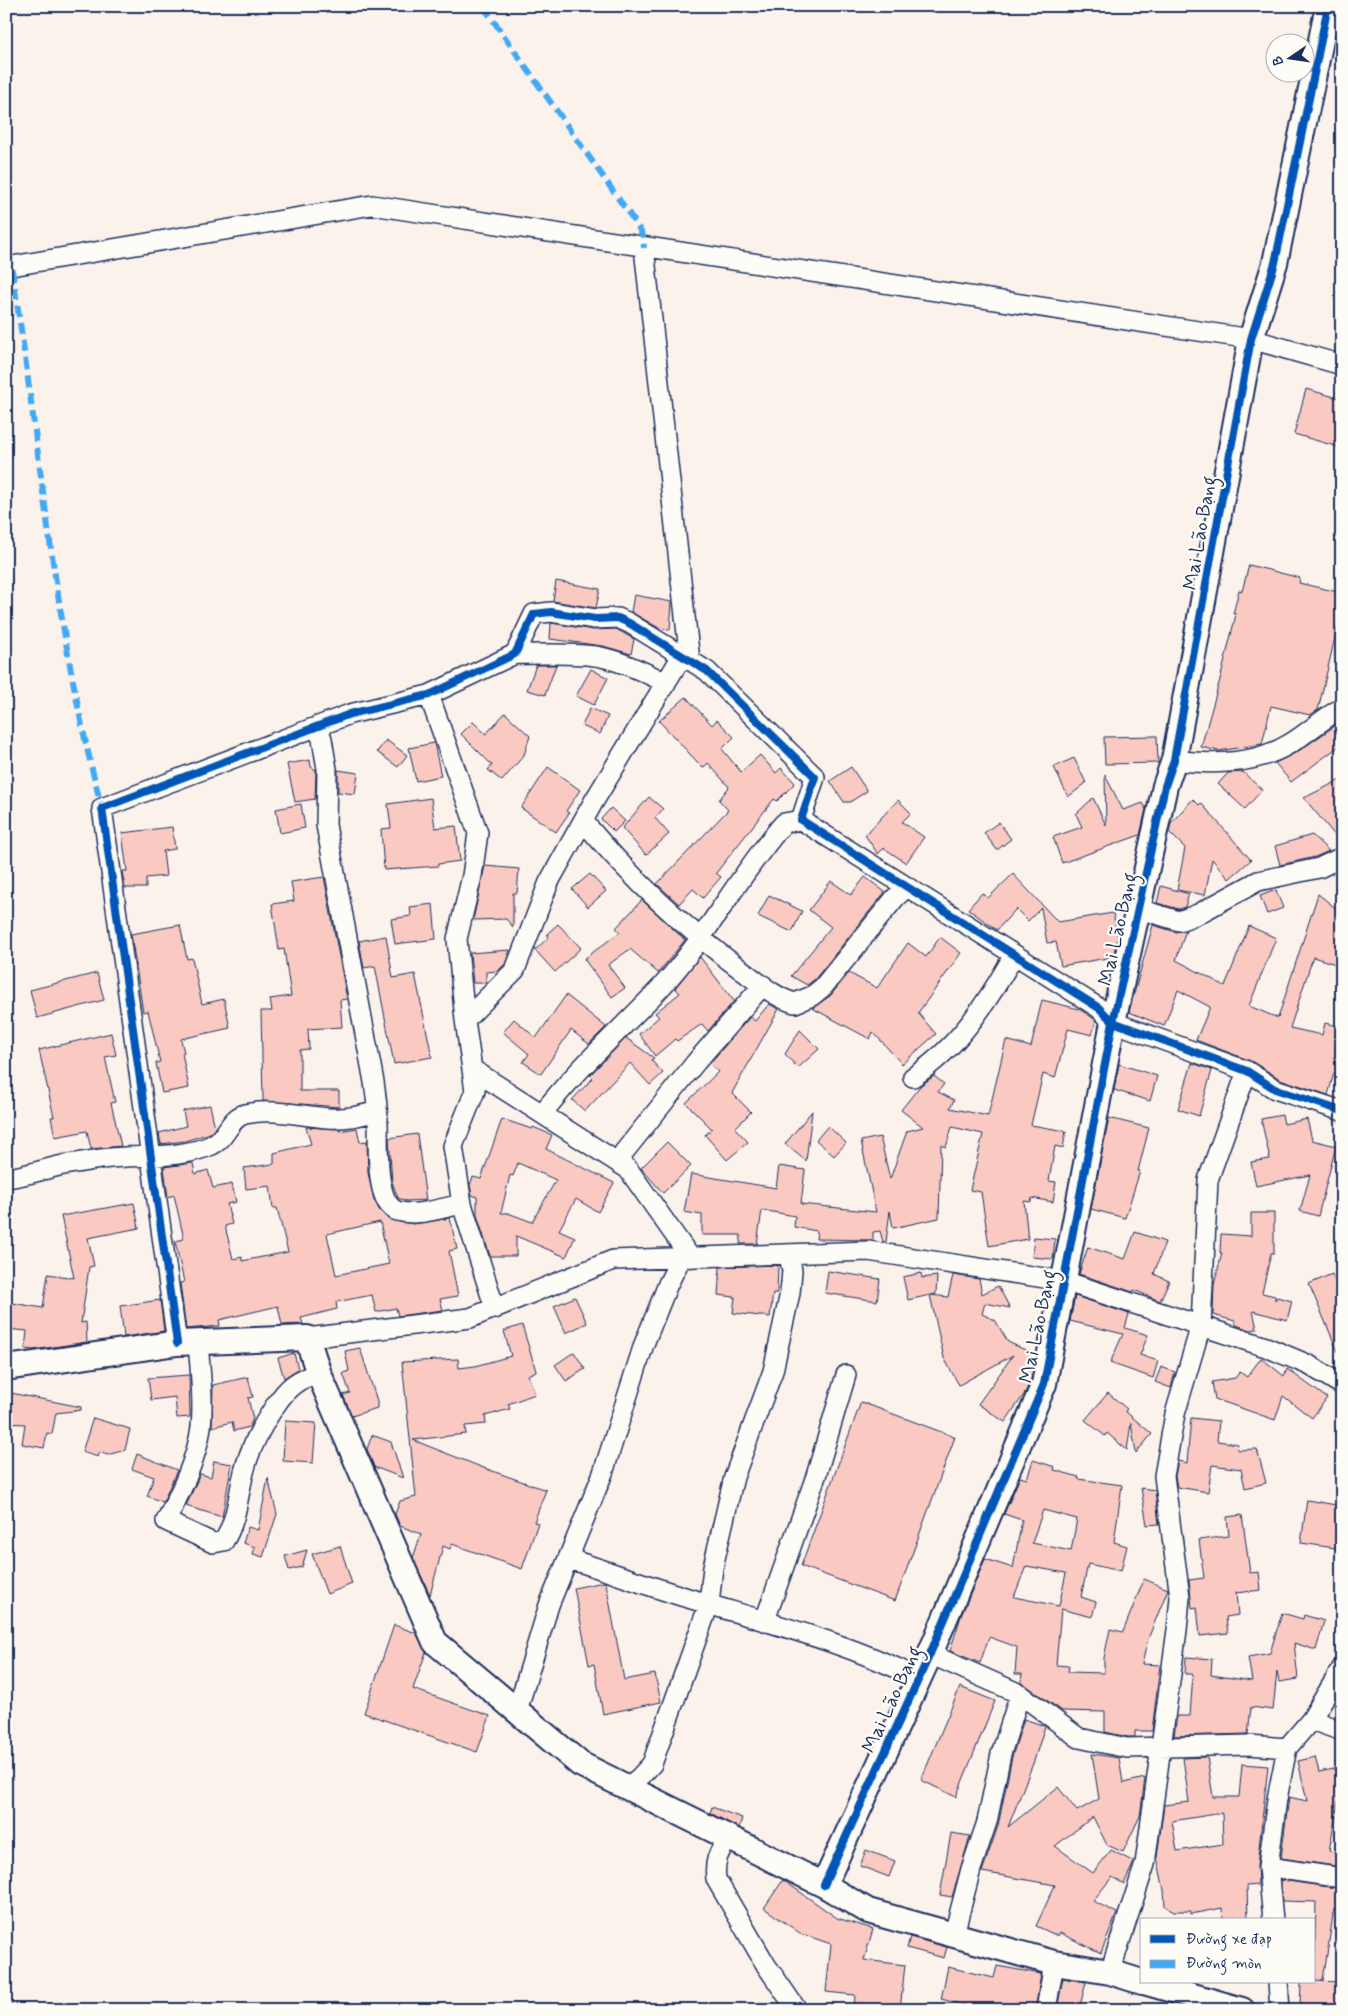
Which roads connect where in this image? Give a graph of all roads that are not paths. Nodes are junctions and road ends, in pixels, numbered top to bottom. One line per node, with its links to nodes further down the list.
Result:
1 (1328, 6): 4 (street, Mai Lão Bạng)
2 (644, 248): 3 (street); 4 (street); 7 (street)
3 (6, 267)
4 (1251, 340): 5 (street); 12 (street, Mai Lão Bạng)
5 (1342, 365)
6 (515, 654): 7 (street); 8 (street); 9 (street)
7 (686, 658): 8 (street); 13 (street)
8 (666, 683): 14 (street)
9 (429, 695): 11 (street); 21 (street)
10 (1342, 708): 12 (street)
11 (317, 726): 26 (street); 29 (street)
12 (1174, 760): 17 (street, Mai Lão Bạng)
13 (802, 820): 16 (street); 18 (street)
14 (584, 822): 18 (street); 21 (street)
15 (1342, 857): 17 (street)
16 (907, 887): 19 (street); 20 (street)
17 (1139, 909): 22 (street, Mai Lão Bạng)
18 (700, 939): 20 (street); 28 (street)
19 (1014, 955): 22 (street); 25 (street)
20 (763, 986): 30 (street)
21 (465, 1020): 23 (street)
22 (1113, 1022): 24 (street); 35 (street, Mai Lão Bạng)
23 (472, 1069): 28 (street); 32 (street)
24 (1247, 1071): 27 (street); 37 (street)
25 (913, 1077)
26 (377, 1111): 29 (street); 32 (street)
27 (1342, 1111)
28 (542, 1114): 30 (street)
29 (151, 1157): 31 (street); 39 (street)
30 (618, 1163): 34 (street)
31 (6, 1178)
32 (462, 1204): 36 (street)
33 (789, 1254): 34 (street); 35 (street); 45 (street)
34 (686, 1258): 36 (street); 44 (street)
35 (1064, 1281): 37 (street); 47 (street, Mai Lão Bạng)
36 (495, 1309): 38 (street)
37 (1201, 1325): 43 (street); 55 (street)
38 (307, 1338): 39 (street); 41 (street)
39 (188, 1342): 40 (street); 41 (street)
40 (6, 1368)
41 (319, 1374): 51 (street)
42 (846, 1375): 46 (street)
43 (1342, 1385)
44 (569, 1559): 45 (street); 51 (street)
45 (709, 1604): 46 (street); 56 (street)
46 (765, 1620): 49 (street)
47 (930, 1654): 49 (street, Mai Lão Bạng); 50 (street)
48 (1342, 1668): 52 (street)
49 (918, 1678): 60 (street, Mai Lão Bạng)
50 (1020, 1694): 55 (street); 62 (street)
51 (517, 1711): 56 (street)
52 (1311, 1720): 53 (street); 54 (street)
53 (1342, 1731)
54 (1287, 1748): 55 (street); 58 (street)
55 (1163, 1749): 64 (street)
56 (626, 1788): 57 (street)
57 (728, 1838): 60 (street); 68 (street)
58 (1268, 1867): 59 (street); 61 (street)
59 (1342, 1878)
60 (824, 1885): 62 (street)
61 (1273, 1918)
62 (954, 1934): 63 (street)
63 (1054, 1964): 64 (street); 69 (street)
64 (1110, 1972): 65 (street)
65 (1140, 1981)
66 (1150, 1984): 70 (street)
67 (1278, 1984): 71 (street)
68 (797, 2010)
69 (1046, 2010)
70 (1242, 2010)
71 (1280, 2010)

